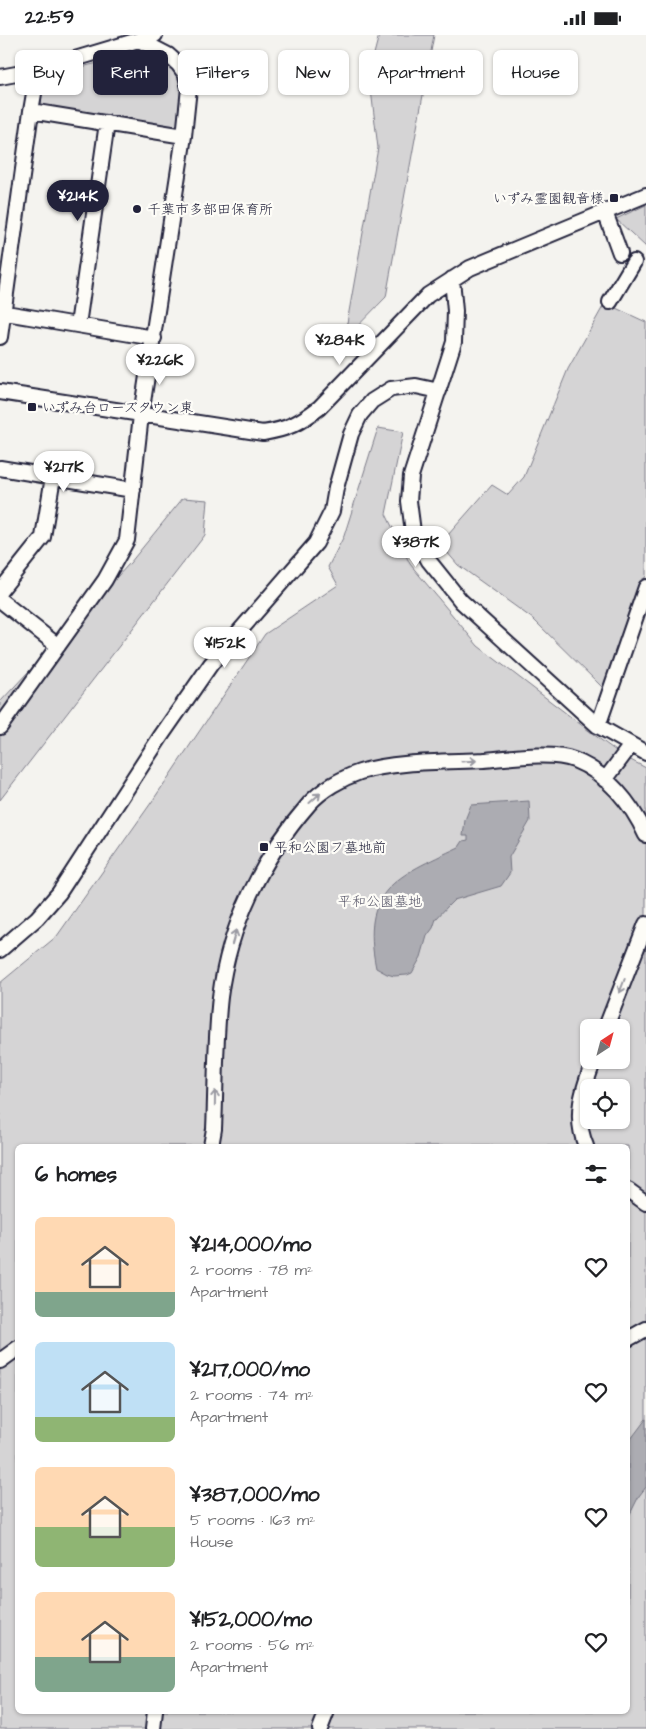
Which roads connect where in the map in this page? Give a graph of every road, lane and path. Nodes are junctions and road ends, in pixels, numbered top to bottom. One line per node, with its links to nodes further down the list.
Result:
1 (155, 35): 2 (street)
2 (139, 40): 3 (street); 9 (street)
3 (83, 56)
4 (15, 74): 5 (street)
5 (0, 77)
6 (34, 95): 7 (street)
7 (31, 111): 8 (street); 16 (street)
8 (107, 123): 9 (street); 17 (street)
9 (184, 136): 19 (street)
10 (646, 195): 11 (street)
11 (605, 212): 12 (street); 14 (street)
12 (620, 253)
13 (634, 262): 15 (street)
14 (452, 279): 20 (street); 22 (street)
15 (610, 302)
16 (2, 313): 17 (street); 18 (street)
17 (78, 325): 19 (street)
18 (0, 337)
19 (154, 338): 22 (street)
20 (439, 391): 30 (street); 37 (street)
21 (0, 392): 22 (street)
22 (141, 415): 25 (street)
23 (0, 468): 24 (street)
24 (53, 477): 25 (street); 27 (street)
25 (133, 490): 29 (street)
26 (646, 587): 30 (street)
27 (0, 591)
28 (0, 600): 29 (street)
29 (58, 646): 31 (street)
30 (598, 726): 32 (street)
31 (0, 727)
32 (631, 745): 33 (street); 34 (street)
33 (646, 753)
34 (605, 780): 35 (street); 40 (street, one-way to 34)
35 (646, 835)
36 (646, 924): 38 (street, one-way to 38)
37 (0, 950)
38 (609, 1019)
39 (591, 1069): 41 (street)
40 (211, 1144)
41 (585, 1144)
42 (630, 1191): 43 (street)
43 (646, 1203)
44 (646, 1329): 45 (street)
45 (630, 1338)
46 (15, 1350): 47 (street)
47 (0, 1361)
48 (156, 1714): 50 (street)
49 (326, 1714): 51 (street)
50 (153, 1729)
51 (320, 1729)

